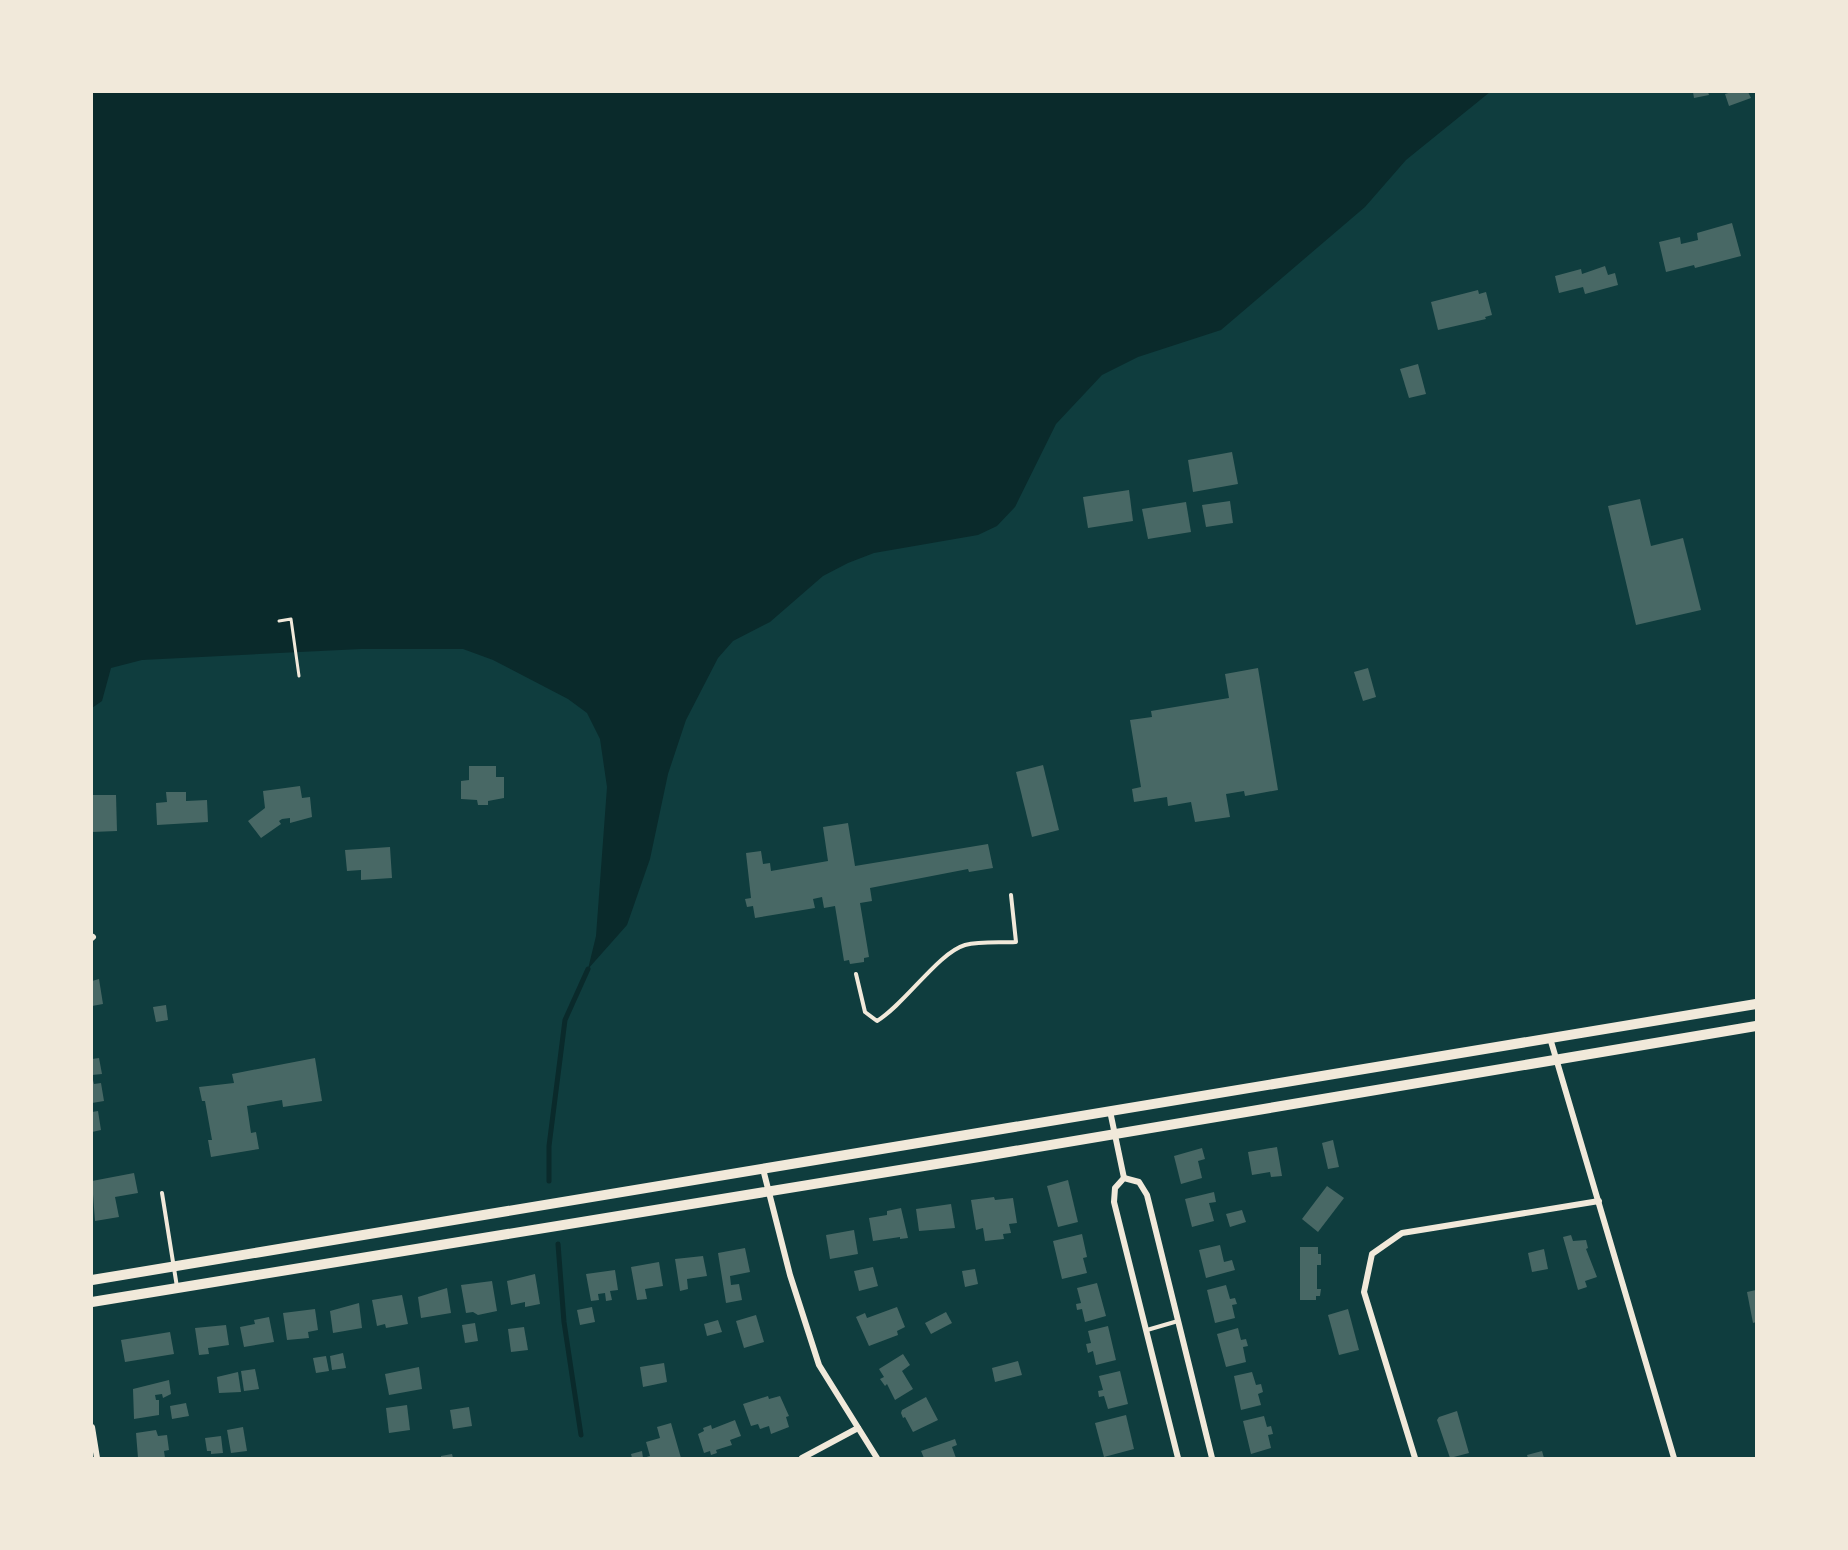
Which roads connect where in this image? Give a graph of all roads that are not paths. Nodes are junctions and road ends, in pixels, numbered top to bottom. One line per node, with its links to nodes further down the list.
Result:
1 (1011, 895): 2 (lane)
2 (856, 974)
3 (1756, 1004): 5 (main road)
4 (1756, 1026): 6 (main road)
5 (1550, 1038): 6 (street); 7 (main road)
6 (1557, 1059): 8 (main road); 13 (street)
7 (1110, 1111): 8 (street); 9 (main road)
8 (1115, 1134): 10 (street); 11 (main road)
9 (763, 1169): 11 (street); 14 (main road)
10 (1124, 1178): 18 (street); 19 (street)
11 (767, 1191): 16 (main road); 21 (street)
12 (162, 1193): 14 (lane)
13 (1599, 1201): 27 (street); 28 (street)
14 (173, 1266): 15 (main road); 16 (lane)
15 (92, 1280)
16 (177, 1288): 17 (main road)
17 (92, 1302)
18 (1178, 1322): 19 (lane); 26 (street)
19 (1146, 1330): 25 (street)
20 (92, 1427): 22 (street)
21 (858, 1428): 23 (street); 24 (street)
22 (97, 1458)
23 (802, 1458)
24 (877, 1458)
25 (1178, 1458)
26 (1212, 1458)
27 (1415, 1458)
28 (1674, 1458)

